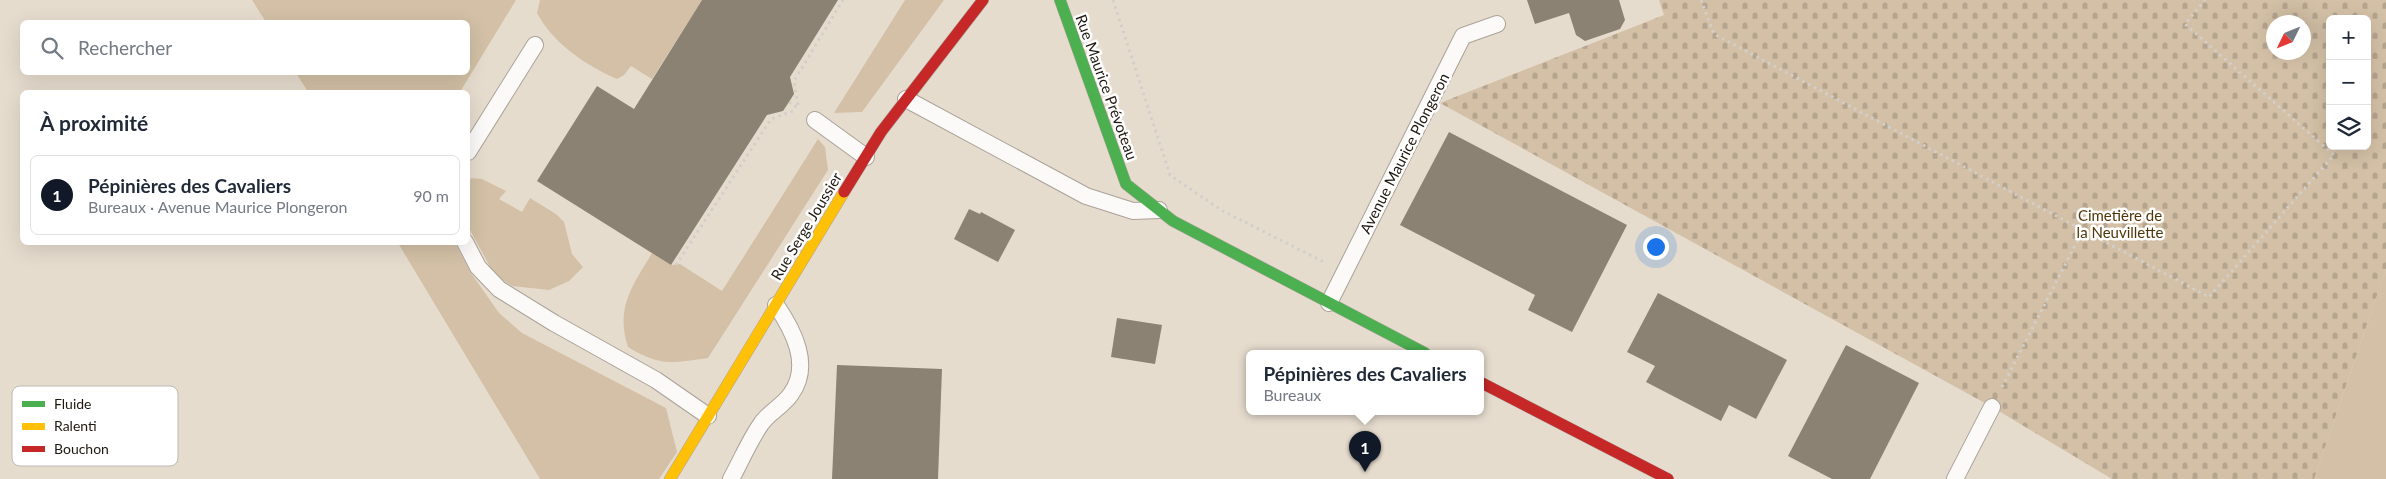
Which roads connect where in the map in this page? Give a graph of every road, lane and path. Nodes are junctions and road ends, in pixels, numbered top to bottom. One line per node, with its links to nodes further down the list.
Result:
1 (843, 0): 16 (path)
2 (983, 0): 9 (street, Rue Serge Joussier)
3 (1060, 0): 13 (street, Rue Maurice Prévoteau)
4 (1112, 0): 17 (path)
5 (1701, 0): 14 (path)
6 (2206, 0): 14 (path)
7 (1497, 24): 17 (lane, Avenue Maurice Plongeron)
8 (535, 45): 11 (lane)
9 (906, 99): 12 (street, Rue Serge Joussier); 13 (lane)
10 (815, 120): 12 (lane)
11 (470, 149)
12 (866, 157): 19 (street, Rue Serge Joussier)
13 (1160, 210): 18 (street)
14 (2083, 230): 22 (path)
15 (467, 245): 23 (lane)
16 (676, 265)
17 (1344, 272): 18 (lane, Avenue Maurice Plongeron)
18 (1329, 303): 20 (street)
19 (776, 305): 23 (street, Rue Serge Joussier); 25 (lane)
20 (1419, 350)
21 (1484, 384): 26 (street)
22 (1992, 407): 27 (lane)
23 (708, 416): 24 (street, Rue Serge Joussier)
24 (670, 479)
25 (731, 479)
26 (1668, 479)
27 (1955, 479)

